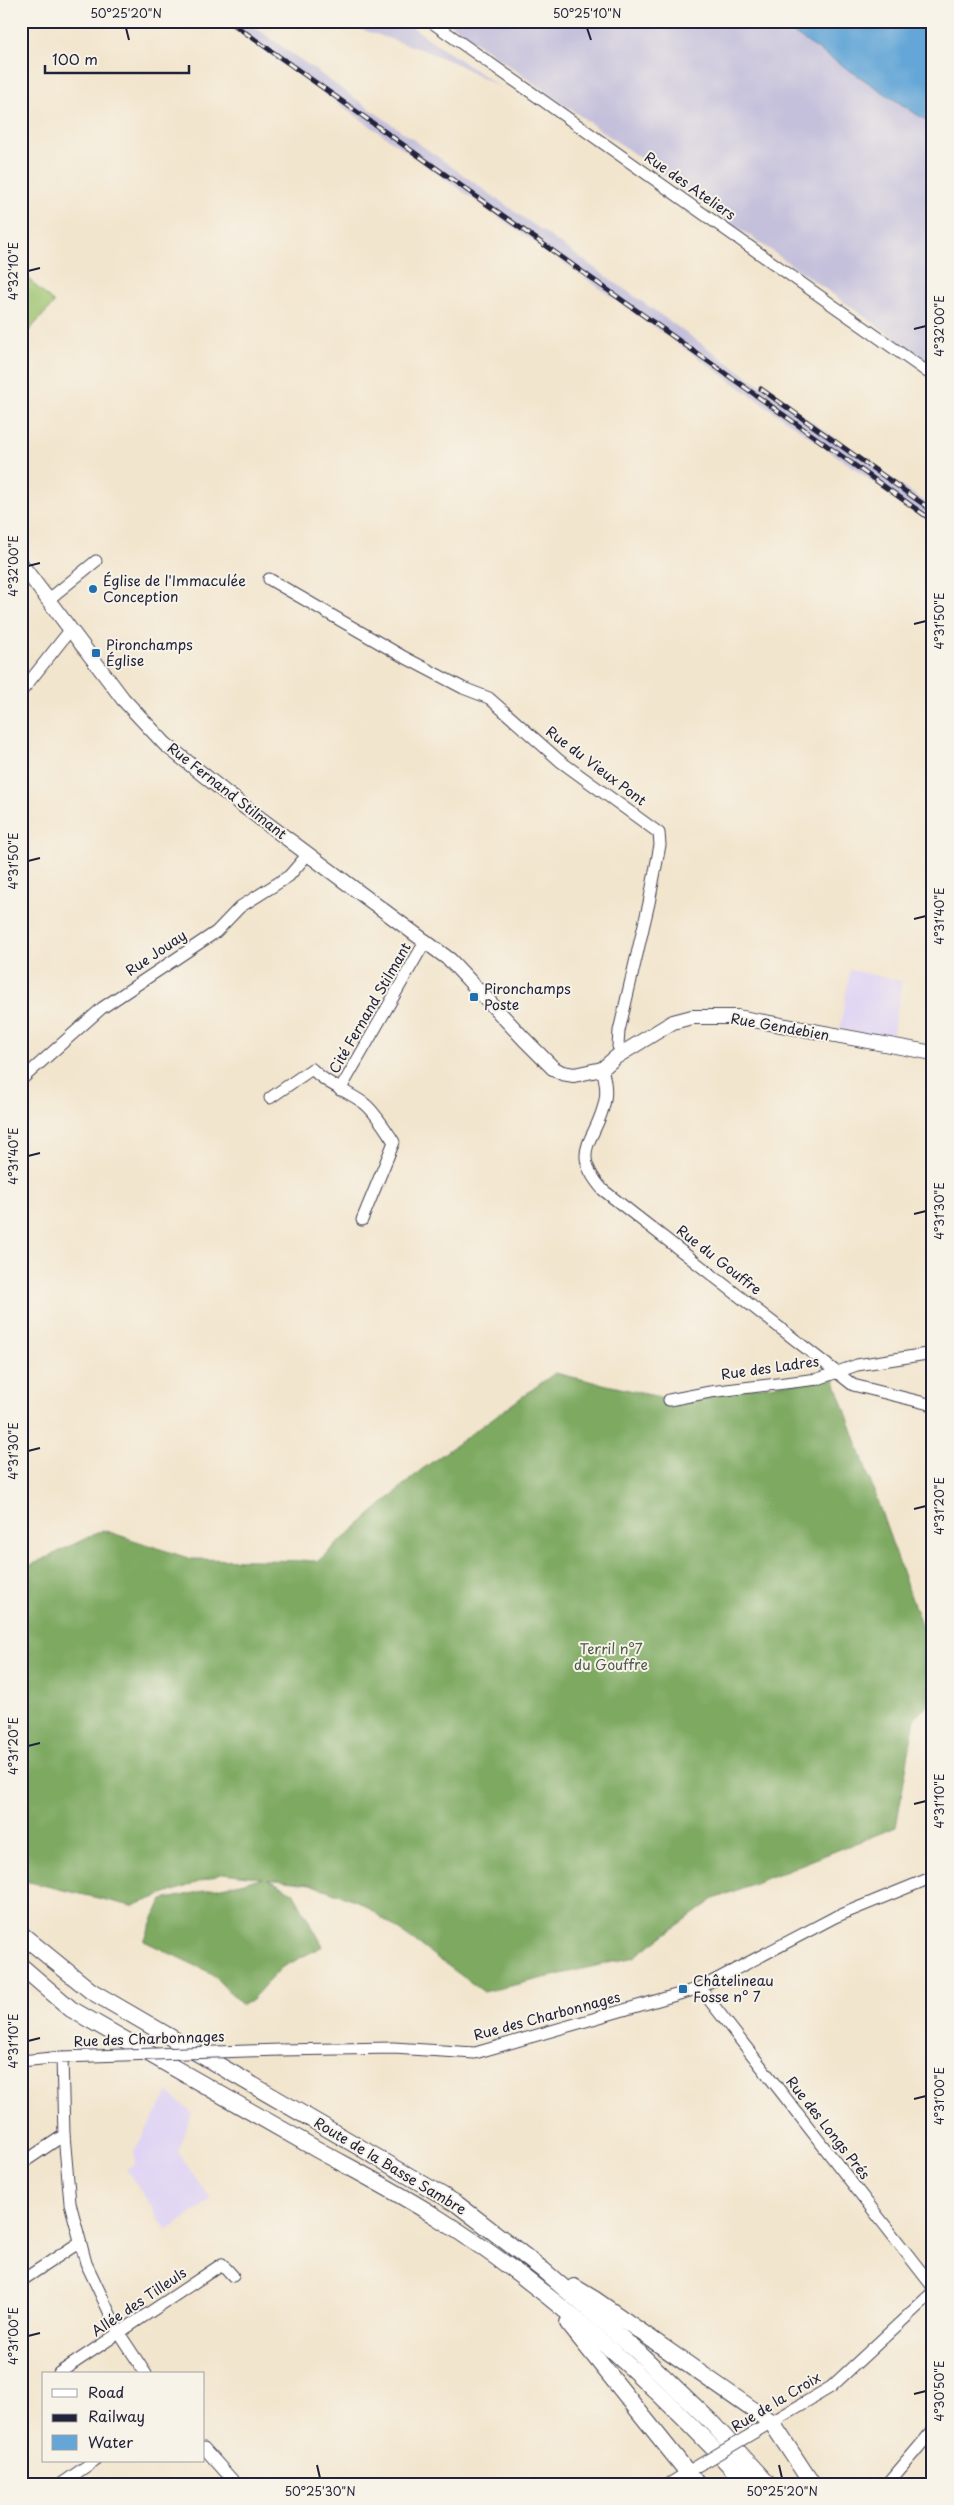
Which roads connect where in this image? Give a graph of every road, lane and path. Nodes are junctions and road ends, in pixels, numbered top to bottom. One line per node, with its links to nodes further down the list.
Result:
1 (430, 21): 2 (street, Rue des Ateliers)
2 (933, 376)
3 (96, 561): 6 (street)
4 (21, 564): 6 (main road, Rue Fernand Stilmant)
5 (270, 579): 12 (street, Rue du Vieux Pont)
6 (48, 600): 7 (main road, Rue Fernand Stilmant)
7 (71, 629): 8 (street); 9 (main road, Rue Fernand Stilmant)
8 (21, 692)
9 (308, 854): 10 (main road, Rue Fernand Stilmant); 14 (street, Rue Jouay)
10 (426, 940): 13 (main road, Rue Gendebien); 15 (street, Cité Fernand Stilmant)
11 (933, 1053): 12 (main road, Rue Gendebien)
12 (622, 1054): 13 (main road, Rue Gendebien)
13 (602, 1069): 19 (street, Rue du Gouffre)
14 (21, 1080)
15 (340, 1090): 16 (street, Cité Fernand Stilmant); 17 (street, Cité Fernand Stilmant)
16 (270, 1098)
17 (362, 1220)
18 (933, 1353): 19 (street, Rue des Ladres)
19 (836, 1373): 20 (street, Rue des Ladres); 21 (street, Rue du Gouffre)
20 (669, 1400)
21 (933, 1405)
22 (933, 1877): 25 (street, Rue des Charbonnages)
23 (21, 1934): 31 (highway, Route de la Basse Sambre)
24 (21, 1966): 34 (highway, Route de la Basse Sambre)
25 (700, 1988): 26 (street, Rue des Charbonnages, bridge); 35 (street, Rue des Longs Prés)
26 (62, 2057): 27 (street, Rue des Charbonnages); 28 (street)
27 (21, 2061)
28 (64, 2135): 29 (street); 30 (street)
29 (21, 2164)
30 (80, 2242): 33 (street); 37 (street)
31 (543, 2270): 40 (highway); 49 (highway, Route de la Basse Sambre)
32 (233, 2276): 37 (street, Allée des Tilleuls)
33 (21, 2281)
34 (532, 2285): 44 (highway); 48 (highway, Route de la Basse Sambre)
35 (933, 2287)
36 (933, 2292): 40 (street, Rue de la Croix)
37 (119, 2333): 38 (street, Allée des Tilleuls); 39 (street)
38 (60, 2372)
39 (145, 2372)
40 (772, 2423): 44 (street, Rue de la Croix, bridge); 50 (highway)
41 (933, 2430): 51 (street)
42 (205, 2449): 45 (street)
43 (93, 2462): 46 (street)
44 (693, 2475): 47 (street, Rue de la Croix)
45 (235, 2483)
46 (61, 2484)
47 (669, 2484)
48 (748, 2484)
49 (768, 2484)
50 (812, 2484)
51 (894, 2484)

